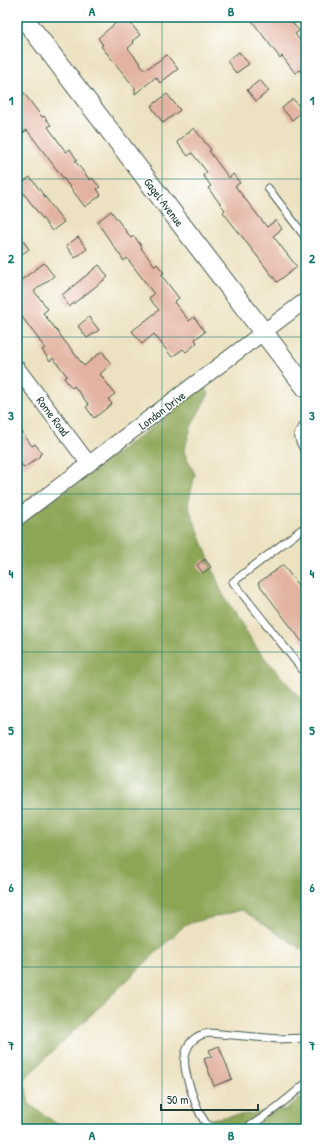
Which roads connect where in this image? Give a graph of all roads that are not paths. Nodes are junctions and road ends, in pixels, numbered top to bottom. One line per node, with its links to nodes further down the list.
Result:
1 (23, 17): 5 (street, Gagel Avenue)
2 (268, 188): 3 (lane)
3 (306, 238)
4 (306, 300): 5 (street, London Drive)
5 (264, 333): 7 (street, Gagel Avenue); 10 (street, London Drive)
6 (17, 368): 10 (street, Rome Road)
7 (306, 388)
8 (306, 422): 9 (lane)
9 (306, 453)
10 (89, 464): 11 (street, London Drive)
11 (17, 518)
12 (306, 526): 13 (lane)
13 (306, 674)
14 (306, 1038): 16 (lane)
15 (306, 1084): 17 (lane)
16 (212, 1129)
17 (245, 1129)

